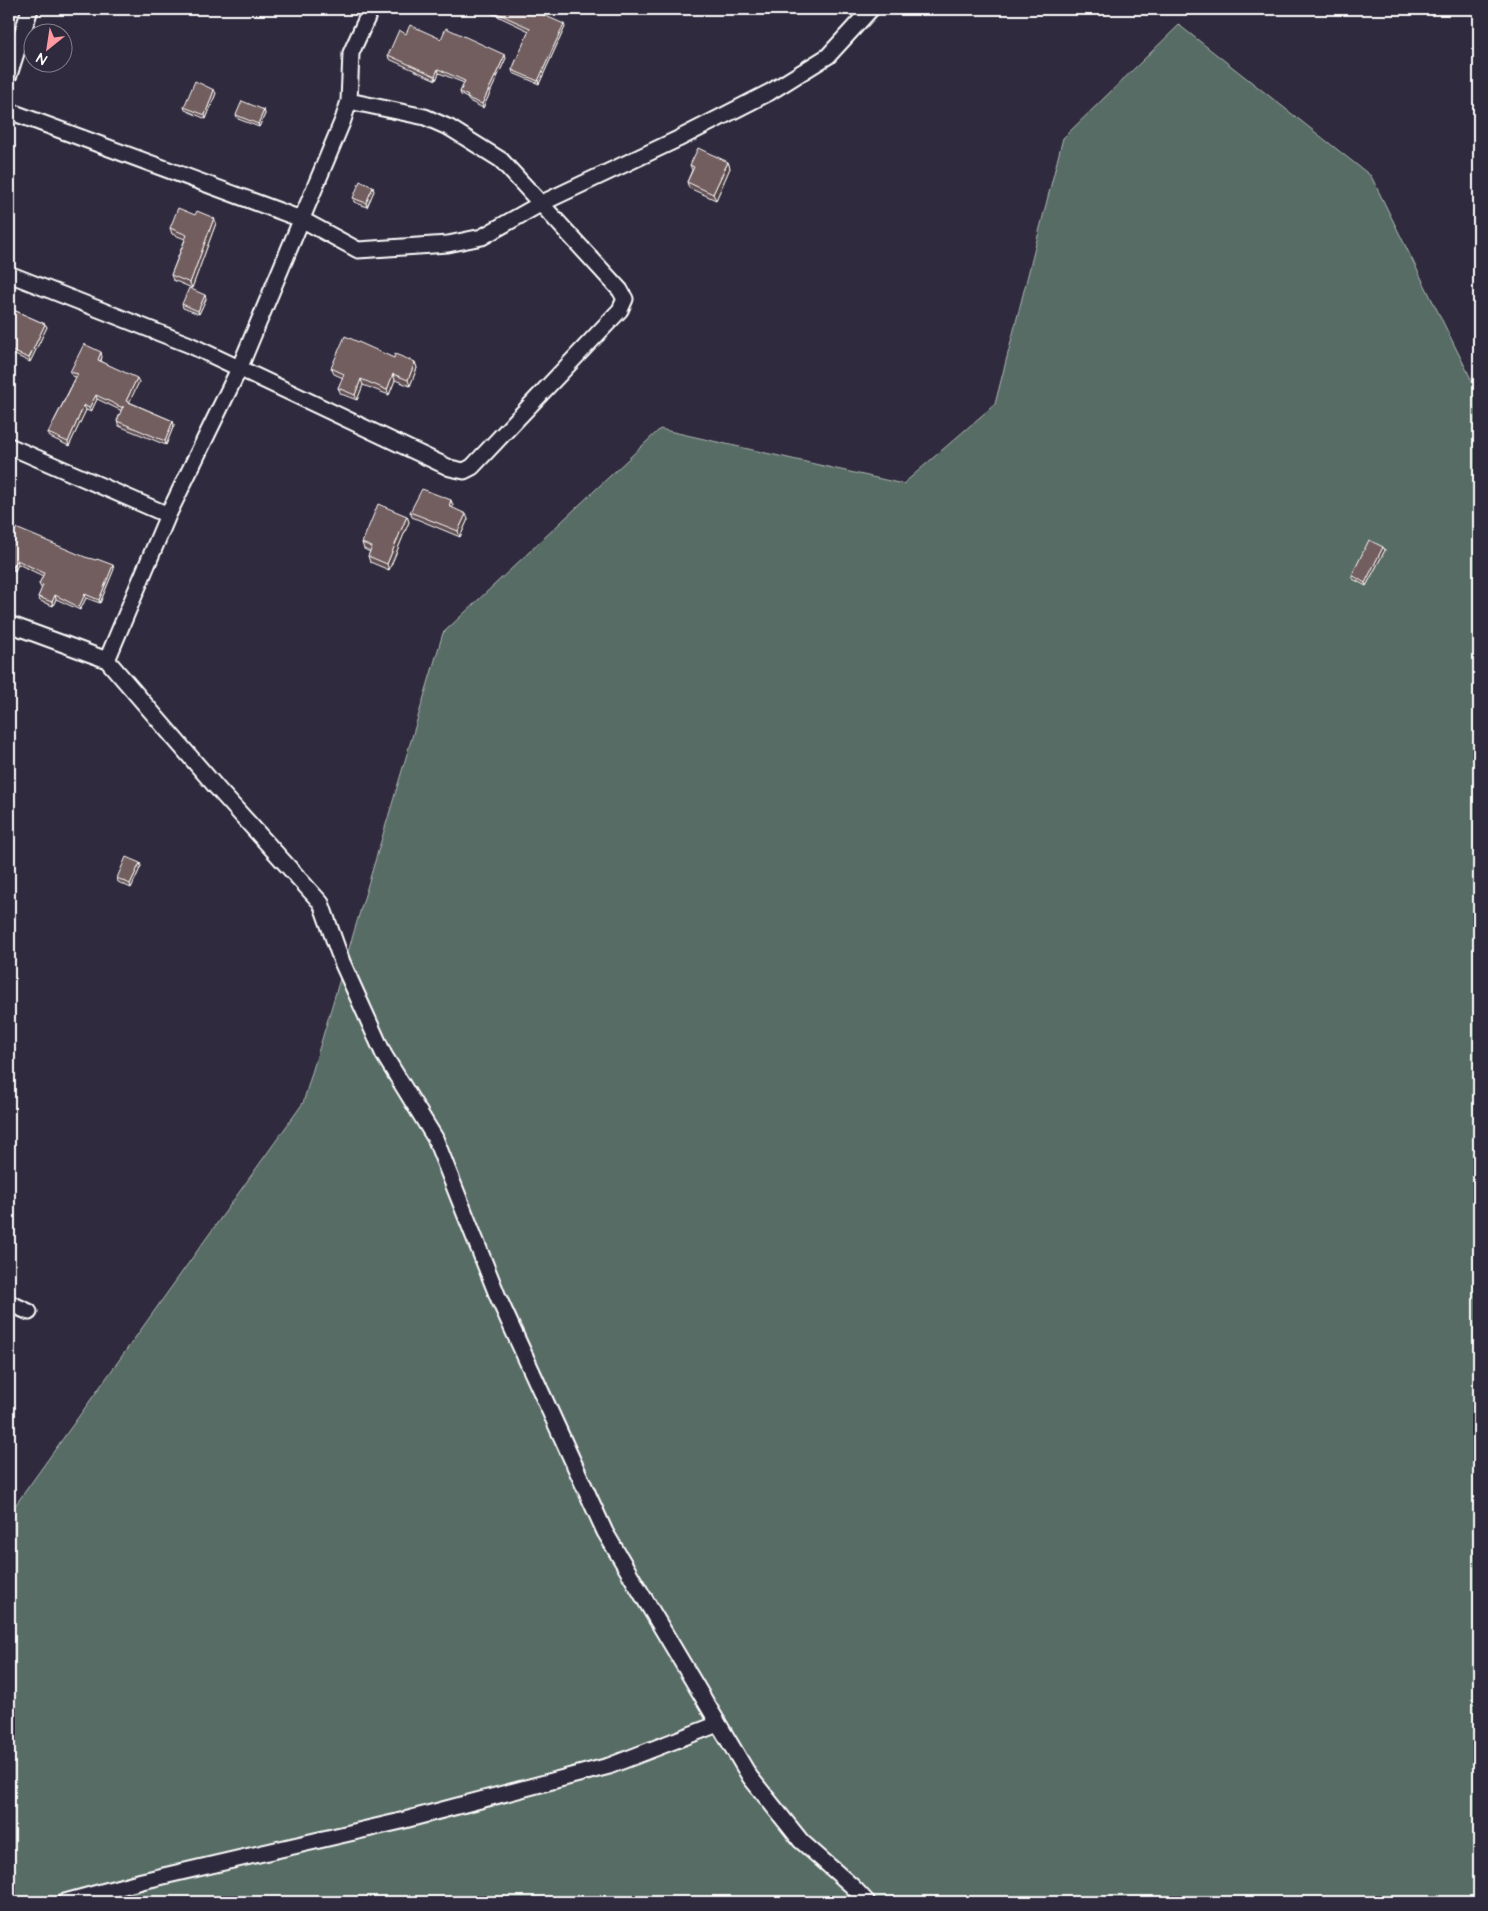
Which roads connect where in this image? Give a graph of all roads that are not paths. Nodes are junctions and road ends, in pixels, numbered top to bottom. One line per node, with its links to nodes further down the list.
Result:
1 (30, 9): 4 (street)
2 (371, 9): 5 (street)
3 (871, 9): 7 (street)
4 (9, 75)
5 (349, 100): 7 (street); 8 (street)
6 (9, 111): 8 (street)
7 (542, 204): 8 (street); 10 (street)
8 (301, 219): 10 (street)
9 (9, 274): 10 (street)
10 (239, 369): 12 (street)
11 (9, 446): 12 (street)
12 (168, 515): 14 (street)
13 (9, 624): 14 (street)
14 (107, 660): 17 (street)
15 (9, 1303): 16 (street)
16 (29, 1312)
17 (718, 1724): 18 (street); 19 (street)
18 (65, 1902)
19 (867, 1902)

